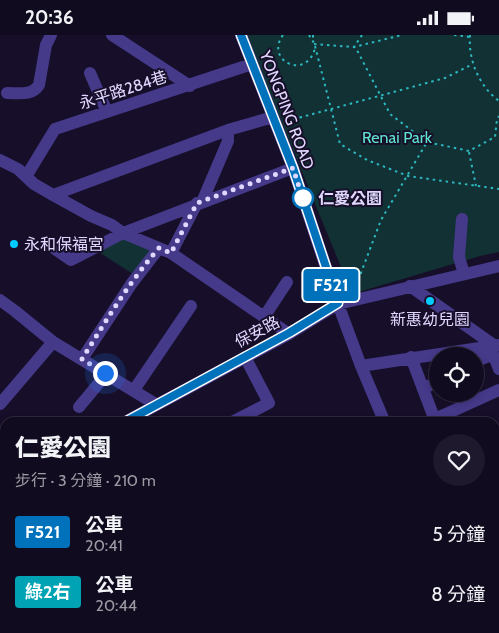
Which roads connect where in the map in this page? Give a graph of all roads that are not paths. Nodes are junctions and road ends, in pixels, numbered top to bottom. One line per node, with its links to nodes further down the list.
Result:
1 (51, 35): 7 (street)
2 (112, 35): 6 (street)
3 (241, 35): 4 (street, YONGPING ROAD)
4 (252, 64): 6 (street, 永平路284巷); 9 (street, YONGPING ROAD)
5 (90, 73): 8 (street)
6 (190, 86): 8 (street, 永平路284巷)
7 (7, 93)
8 (107, 112): 13 (street, 永平路284巷)
9 (274, 120): 10 (street); 12 (street, YONGPING ROAD)
10 (228, 130): 14 (street); 15 (street)
11 (0, 161): 13 (street)
12 (293, 168): 15 (street); 26 (street, YONGPING ROAD)
13 (27, 175): 14 (street)
14 (52, 195): 17 (street)
15 (200, 203): 17 (street); 20 (street)
16 (462, 219): 22 (street)
17 (123, 233): 18 (street); 19 (street)
18 (159, 248): 20 (street); 34 (street)
19 (55, 249)
20 (171, 253): 28 (street)
21 (496, 269): 22 (street, 保安路)
22 (464, 274): 24 (street, 保安路)
23 (287, 282): 28 (street)
24 (410, 286): 26 (street, 保安路); 31 (street)
25 (0, 300): 30 (street)
26 (338, 303): 29 (street, 保安路); 35 (street, YONGPING ROAD)
27 (192, 306): 40 (street)
28 (264, 317): 29 (street)
29 (289, 333): 32 (street, 保安路)
30 (53, 342): 34 (street); 42 (street)
31 (494, 348): 33 (street); 36 (street)
32 (245, 357): 43 (street, 保安路); 46 (street)
33 (411, 357): 35 (street); 39 (street)
34 (82, 359): 37 (street)
35 (361, 366): 47 (street, YONGPING ROAD)
36 (499, 369)
37 (105, 373): 40 (street); 44 (street)
38 (429, 386): 39 (street)
39 (423, 389): 48 (street)
40 (134, 390): 43 (street)
41 (499, 390): 49 (street)
42 (0, 404)
43 (156, 405): 45 (street, 保安路)
44 (79, 407)
45 (134, 417)
46 (251, 417)
47 (382, 417)
48 (434, 417)
49 (443, 417)

